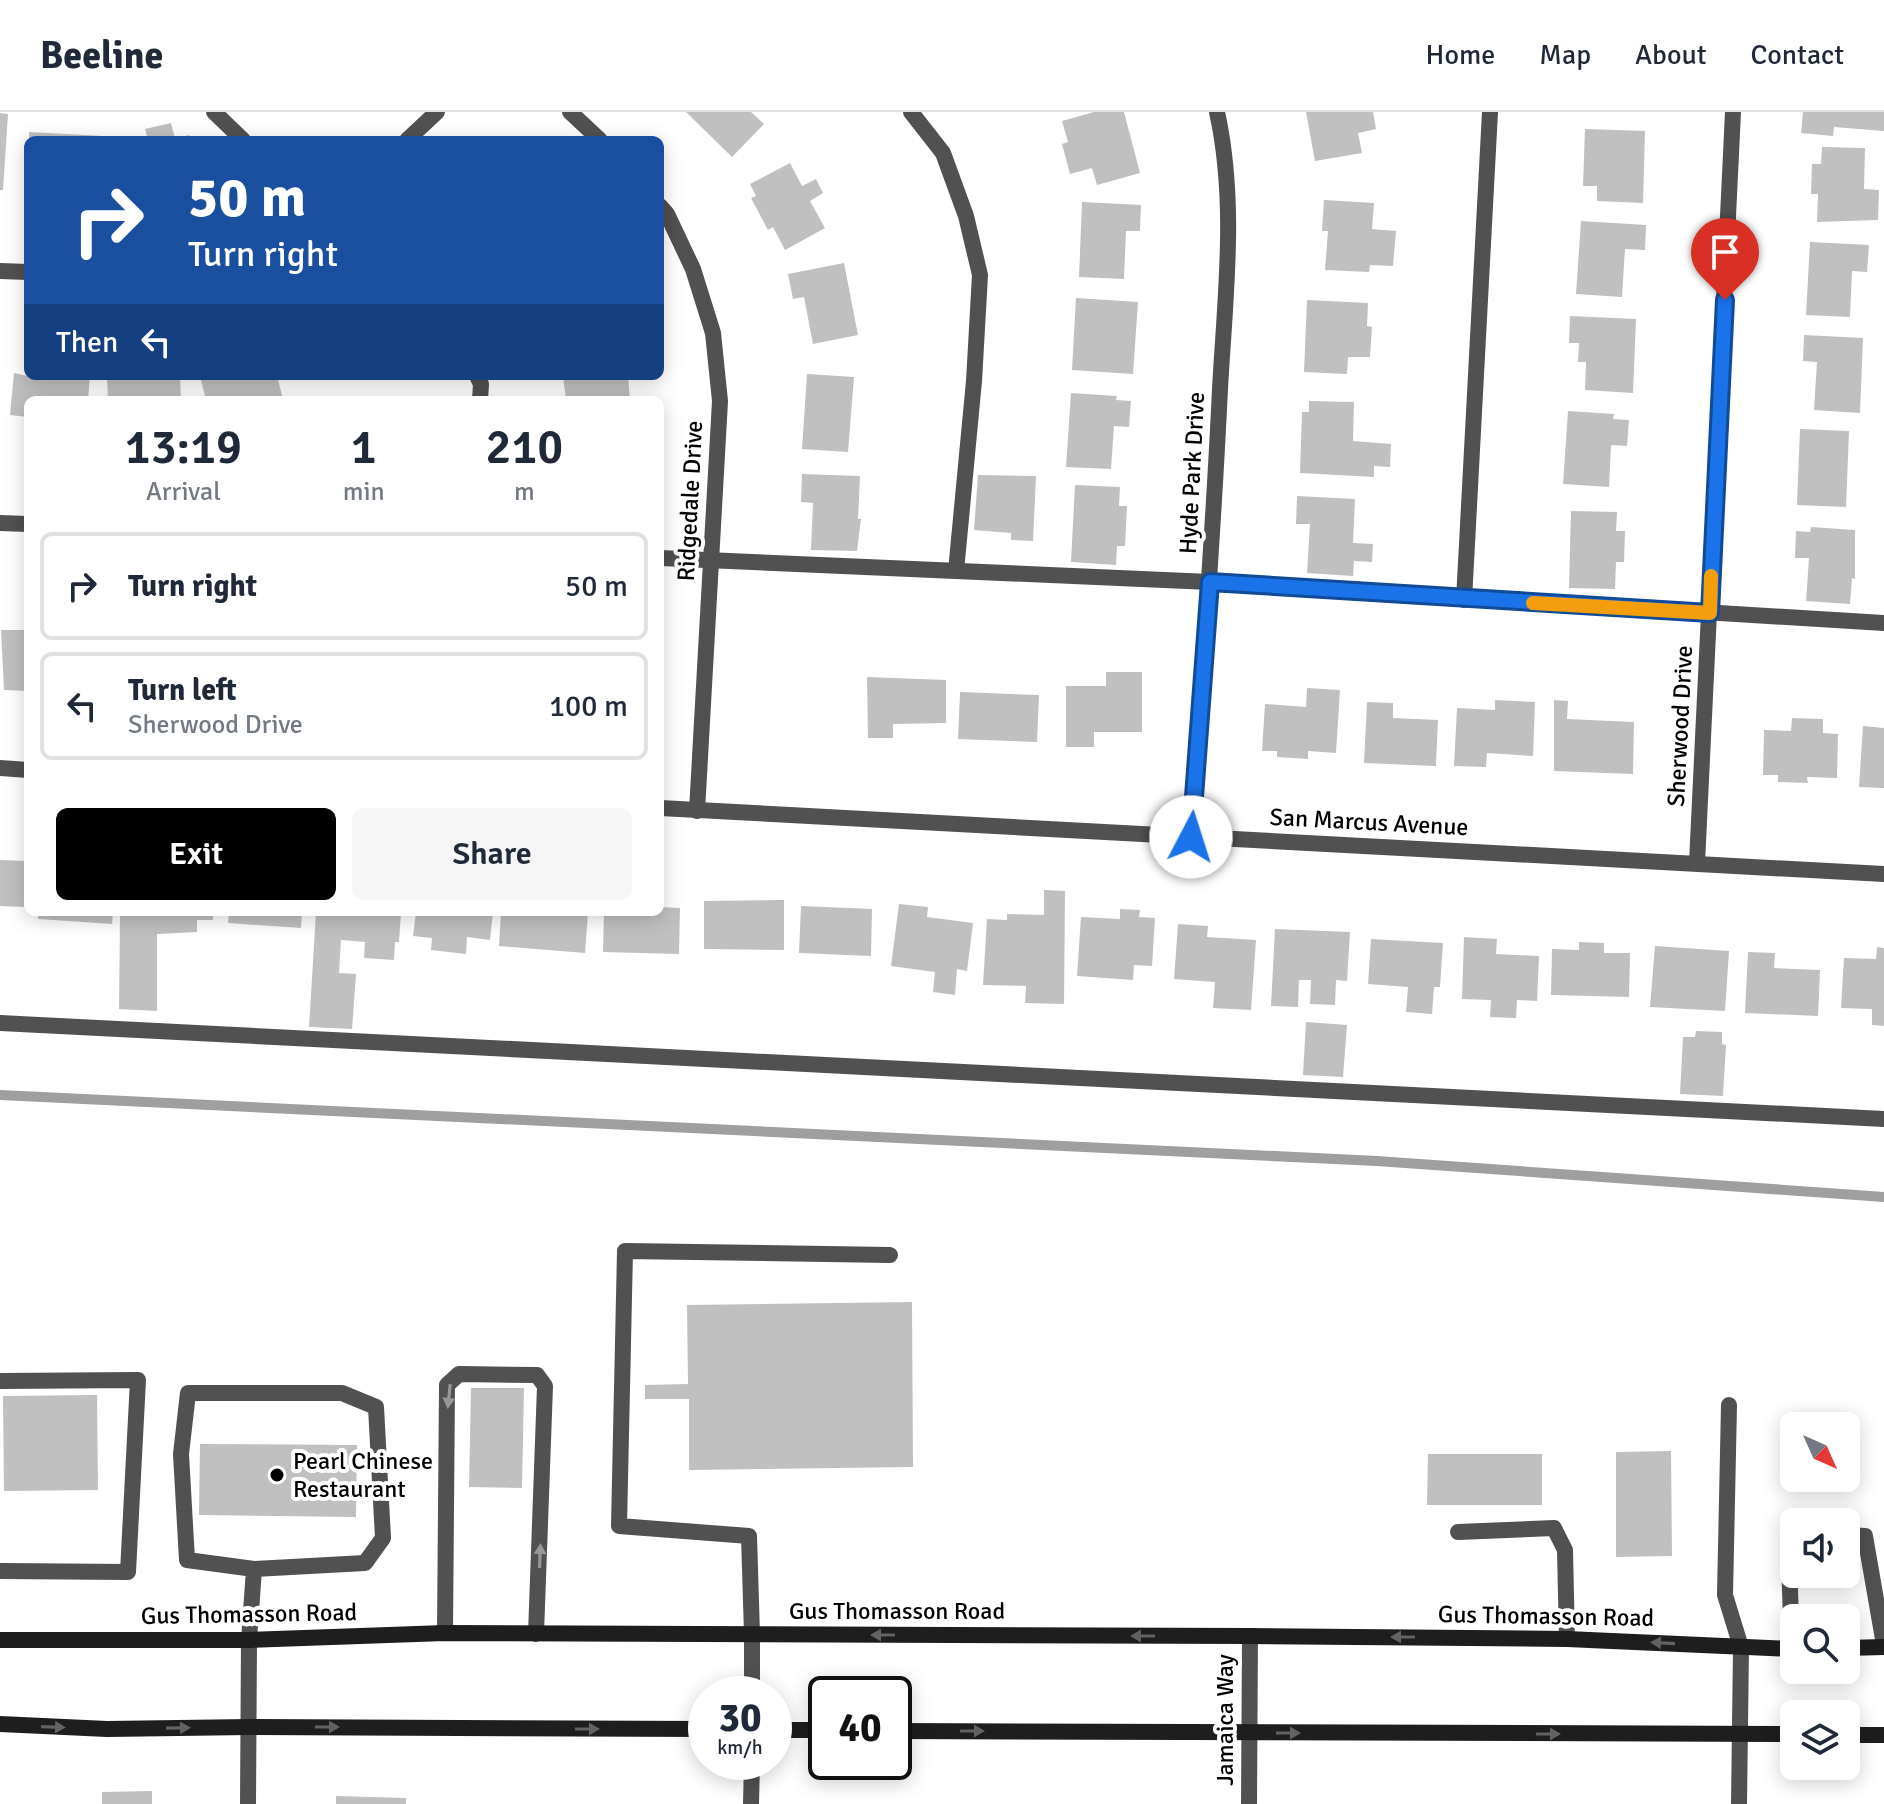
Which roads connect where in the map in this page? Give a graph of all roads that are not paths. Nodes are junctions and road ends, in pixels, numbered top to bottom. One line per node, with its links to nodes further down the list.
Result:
1 (214, 112): 8 (street)
2 (437, 112): 9 (street)
3 (570, 112): 10 (street)
4 (911, 112): 18 (street)
5 (1217, 112): 19 (street, Hyde Park Drive)
6 (1490, 112): 20 (street)
7 (1733, 112): 21 (street, Sherwood Drive)
8 (239, 136)
9 (411, 136)
10 (596, 136)
11 (664, 211): 17 (street, Ridgedale Drive)
12 (0, 271): 13 (street)
13 (24, 272)
14 (0, 523): 15 (street)
15 (24, 524)
16 (664, 558): 17 (street)
17 (711, 561): 18 (street); 26 (street, Ridgedale Drive)
18 (956, 571): 19 (street)
19 (1210, 582): 20 (street); 27 (street, Hyde Park Drive)
20 (1464, 600): 21 (street)
21 (1710, 613): 22 (street); 28 (street, Sherwood Drive)
22 (1884, 623)
23 (0, 768): 24 (street)
24 (24, 770)
25 (664, 808): 26 (street, San Marcus Avenue)
26 (697, 811): 27 (street, San Marcus Avenue)
27 (1191, 837): 28 (street, San Marcus Avenue)
28 (1697, 863): 29 (street, San Marcus Avenue)
29 (1884, 874)
30 (0, 1023): 31 (street)
31 (1884, 1119)
32 (890, 1255): 41 (street)
33 (0, 1381): 38 (street)
34 (1729, 1405): 47 (street)
35 (1458, 1532): 43 (street)
36 (1860, 1536): 46 (street)
37 (254, 1569): 37 (street); 45 (street)
38 (0, 1571)
39 (445, 1633): 40 (main road, Gus Thomasson Road); 40 (street, one-way to 39); 45 (main road, Gus Thomasson Road)
40 (536, 1634): 41 (main road, Gus Thomasson Road)
41 (752, 1634): 42 (main road, Gus Thomasson Road, one-way to 41); 50 (street)
42 (1250, 1636): 43 (main road, Gus Thomasson Road, one-way to 42); 55 (street, Jamaica Way)
43 (1567, 1639): 47 (main road, Gus Thomasson Road, one-way to 43)
44 (0, 1640): 45 (main road, Gus Thomasson Road)
45 (249, 1640): 52 (street)
46 (1884, 1646): 48 (main road)
47 (1741, 1647): 49 (main road, Gus Thomasson Road); 56 (street)
48 (1860, 1647)
49 (1780, 1648)
50 (752, 1676)
51 (0, 1724): 52 (main road, one-way to 52)
52 (249, 1727): 53 (main road, one-way to 53); 61 (street)
53 (688, 1729)
54 (912, 1731): 55 (main road, one-way to 55)
55 (1249, 1733): 56 (main road, one-way to 56); 63 (street, Jamaica Way)
56 (1741, 1734): 57 (main road); 64 (street)
57 (1780, 1734)
58 (1860, 1735): 59 (main road)
59 (1884, 1735)
60 (752, 1780): 62 (street)
61 (248, 1804)
62 (751, 1804)
63 (1249, 1804)
64 (1739, 1804)

